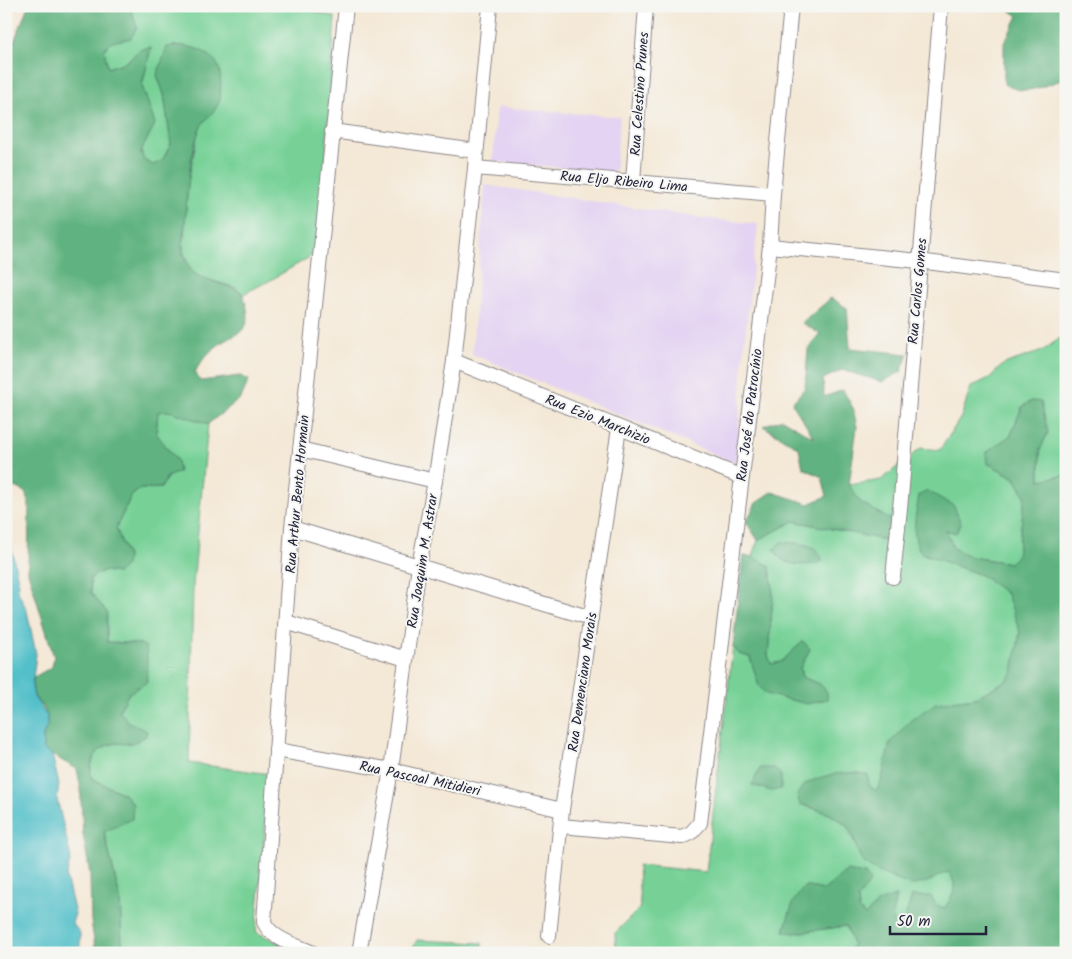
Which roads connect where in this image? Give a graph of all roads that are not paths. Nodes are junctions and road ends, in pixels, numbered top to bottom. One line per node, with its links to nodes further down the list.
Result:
1 (346, 6): 6 (street, Rua Arthur Bento Hormain)
2 (490, 6): 7 (street)
3 (646, 6): 9 (street, Rua Celestino Prunes)
4 (791, 6): 10 (street, Rua José do Patrocínio)
5 (941, 6): 12 (street, Rua Carlos Gomes)
6 (332, 132): 7 (street); 16 (street, Rua Arthur Bento Hormain)
7 (476, 151): 8 (street, Rua Joaquim M. Astrar)
8 (475, 168): 9 (street, Rua Eljo Ribeiro Lima); 14 (street, Rua Joaquim M. Astrar)
9 (633, 181): 10 (street, Rua Eljo Ribeiro Lima)
10 (773, 194): 11 (street, Rua José do Patrocínio)
11 (770, 246): 12 (street); 17 (street, Rua José do Patrocínio)
12 (919, 261): 13 (street); 21 (street, Rua Carlos Gomes)
13 (1066, 280)
14 (454, 362): 15 (street, Rua Ezio Marchizio); 18 (street, Rua Joaquim M. Astrar)
15 (619, 428): 17 (street, Rua Ezio Marchizio); 22 (street, Rua Demenciano Morais)
16 (300, 449): 18 (street); 19 (street, Rua Arthur Bento Hormain)
17 (742, 477): 28 (street, Rua José do Patrocínio)
18 (435, 481): 20 (street, Rua Joaquim M. Astrar)
19 (292, 528): 20 (street); 23 (street, Rua Arthur Bento Hormain)
20 (419, 566): 22 (street); 24 (street, Rua Joaquim M. Astrar)
21 (893, 577)
22 (591, 618): 27 (street, Rua Demenciano Morais)
23 (286, 622): 24 (street); 25 (street, Rua Arthur Bento Hormain)
24 (406, 659): 26 (street, Rua Joaquim M. Astrar)
25 (276, 750): 26 (street, Rua Pascoal Mitidieri); 30 (street, Rua Arthur Bento Hormain)
26 (390, 770): 27 (street, Rua Pascoal Mitidieri); 31 (street, Rua Joaquim M. Astrar)
27 (562, 810): 28 (street, Rua Demenciano Morais)
28 (561, 826): 29 (street, Rua Demenciano Morais)
29 (550, 936)
30 (313, 953)
31 (359, 953)

